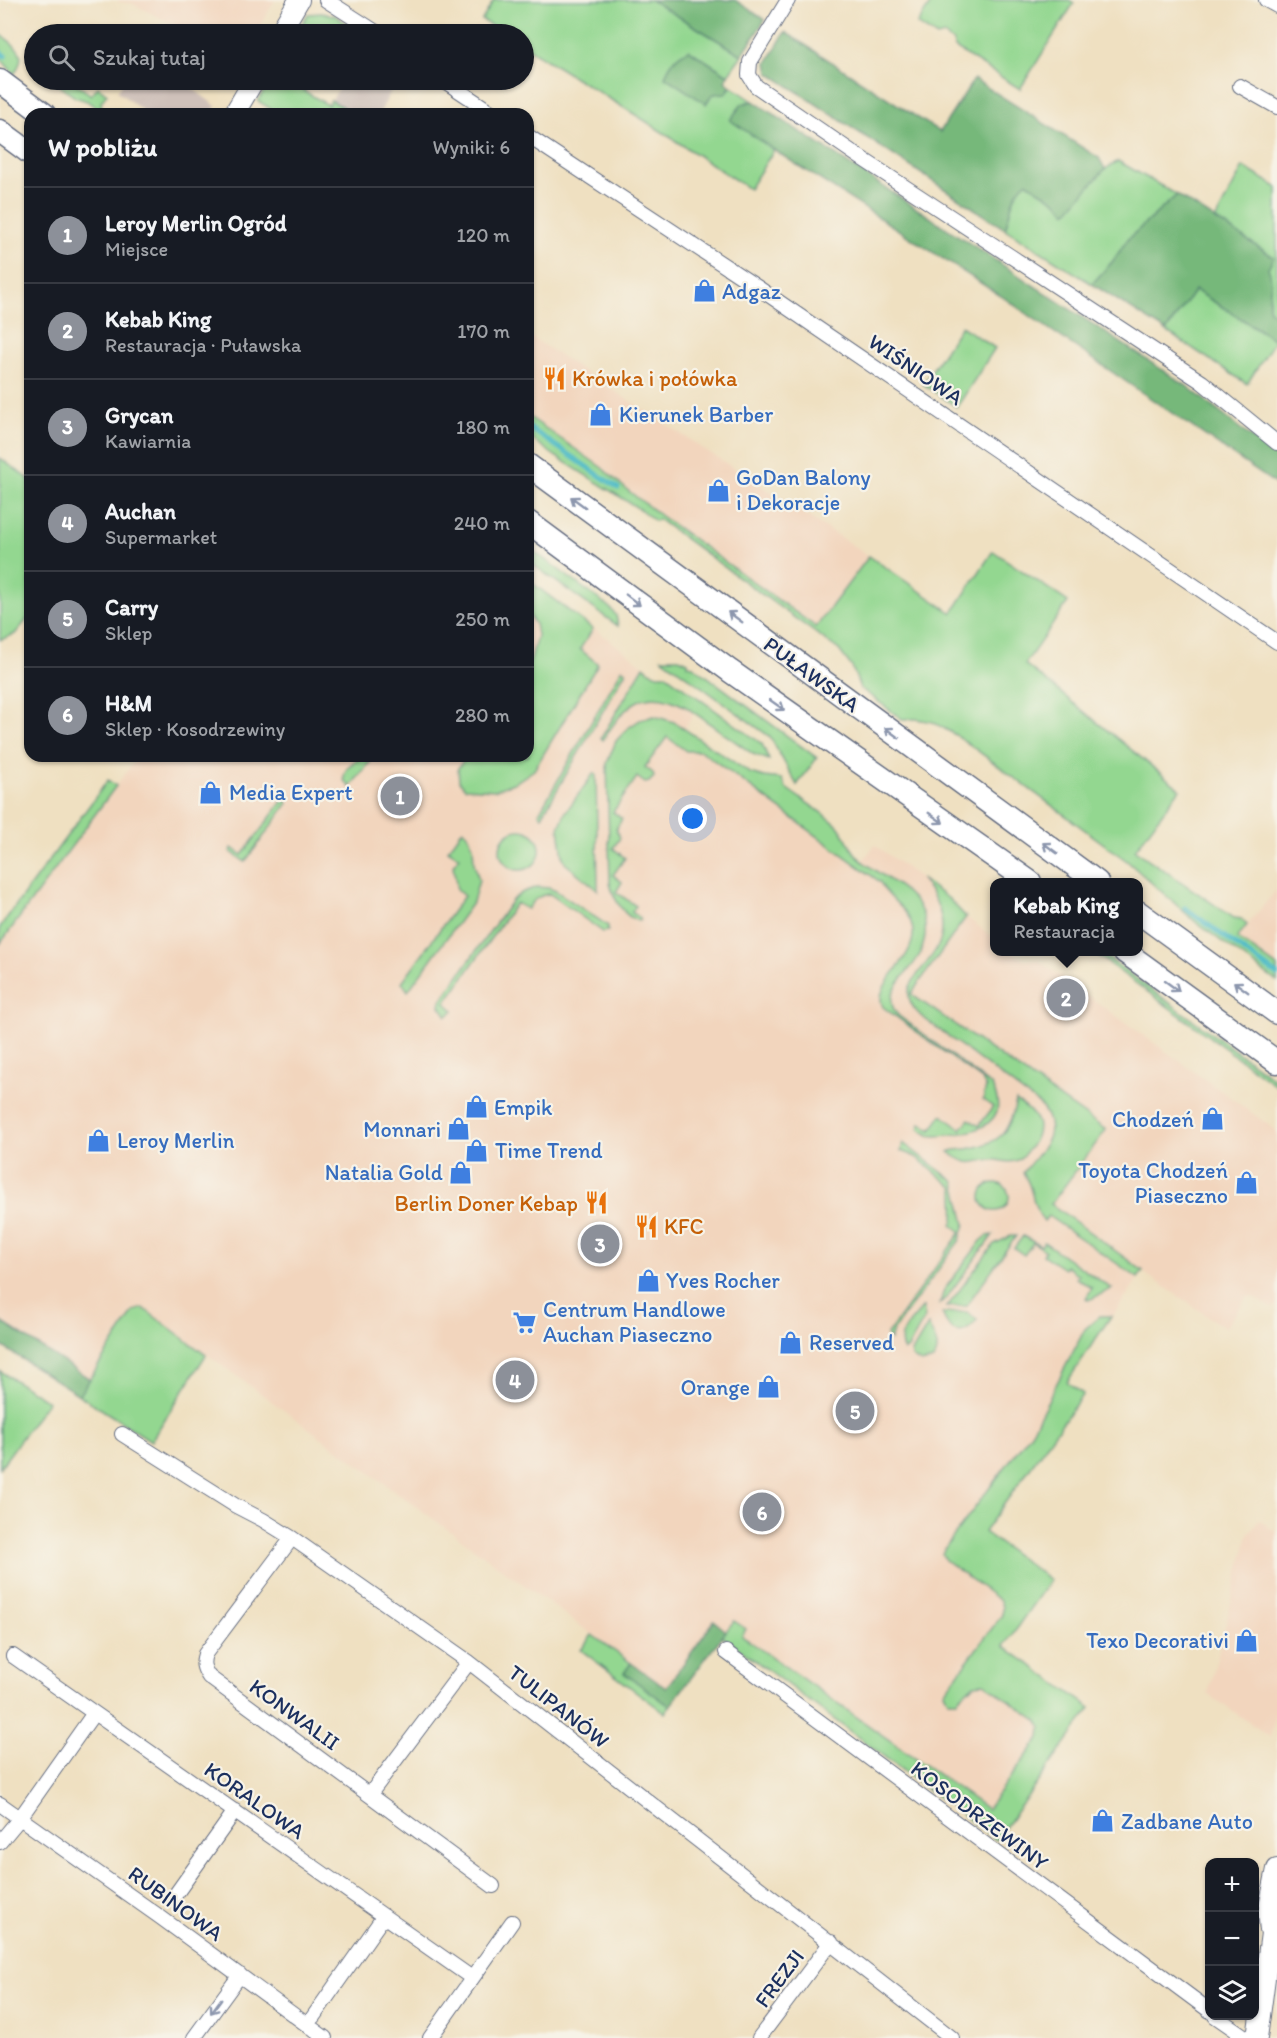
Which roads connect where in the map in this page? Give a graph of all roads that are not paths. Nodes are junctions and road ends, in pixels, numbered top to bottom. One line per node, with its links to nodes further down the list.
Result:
1 (299, 0): 6 (street)
2 (326, 0): 7 (street)
3 (788, 0): 19 (street)
4 (1266, 0): 5 (street)
5 (1277, 6)
6 (285, 24)
7 (363, 24)
8 (0, 81): 13 (main road)
9 (1240, 86): 12 (street)
10 (248, 90): 14 (street)
11 (458, 90): 15 (street)
12 (1277, 107)
13 (36, 108)
14 (238, 108)
15 (485, 108)
16 (0, 131): 18 (main road)
17 (534, 140): 22 (street, WIŚNIOWA)
18 (24, 149)
19 (1277, 443)
20 (534, 469): 24 (main road, PUŁAWSKA, one-way to 20)
21 (534, 526): 23 (main road, PUŁAWSKA, one-way to 23)
22 (1277, 642)
23 (1024, 878)
24 (1092, 878)
25 (1143, 916): 27 (main road, one-way to 25)
26 (1132, 956): 28 (main road, one-way to 28)
27 (1277, 1013)
28 (1277, 1062)
29 (122, 1434): 30 (street, TULIPANÓW)
30 (292, 1538): 33 (street, TULIPANÓW); 35 (street, KONWALII)
31 (726, 1652): 49 (street, KOSODRZEWINY)
32 (13, 1656): 34 (street, KORALOWA)
33 (469, 1662): 35 (street); 46 (street, TULIPANÓW)
34 (94, 1713): 37 (street, KORALOWA); 38 (street)
35 (370, 1794): 41 (street, KONWALII)
36 (0, 1804): 38 (street, RUBINOWA)
37 (235, 1811): 42 (street); 43 (street, KORALOWA)
38 (20, 1818): 39 (street); 47 (street, RUBINOWA)
39 (0, 1842)
40 (1277, 1869): 45 (street)
41 (493, 1886)
42 (173, 1898)
43 (384, 1916): 48 (street, KORALOWA); 50 (street)
44 (512, 1922): 48 (street)
45 (1274, 1924): 58 (street)
46 (831, 1942): 55 (street, FREZJI); 56 (street, TULIPANÓW)
47 (240, 1975): 52 (street, one-way to 52); 53 (street, RUBINOWA)
48 (472, 1978): 54 (street)
49 (1205, 2008)
50 (313, 2017)
51 (1221, 2020): 57 (street)
52 (194, 2038)
53 (325, 2038)
54 (430, 2038)
55 (759, 2038)
56 (952, 2038)
57 (1247, 2038)
58 (1257, 2038)

